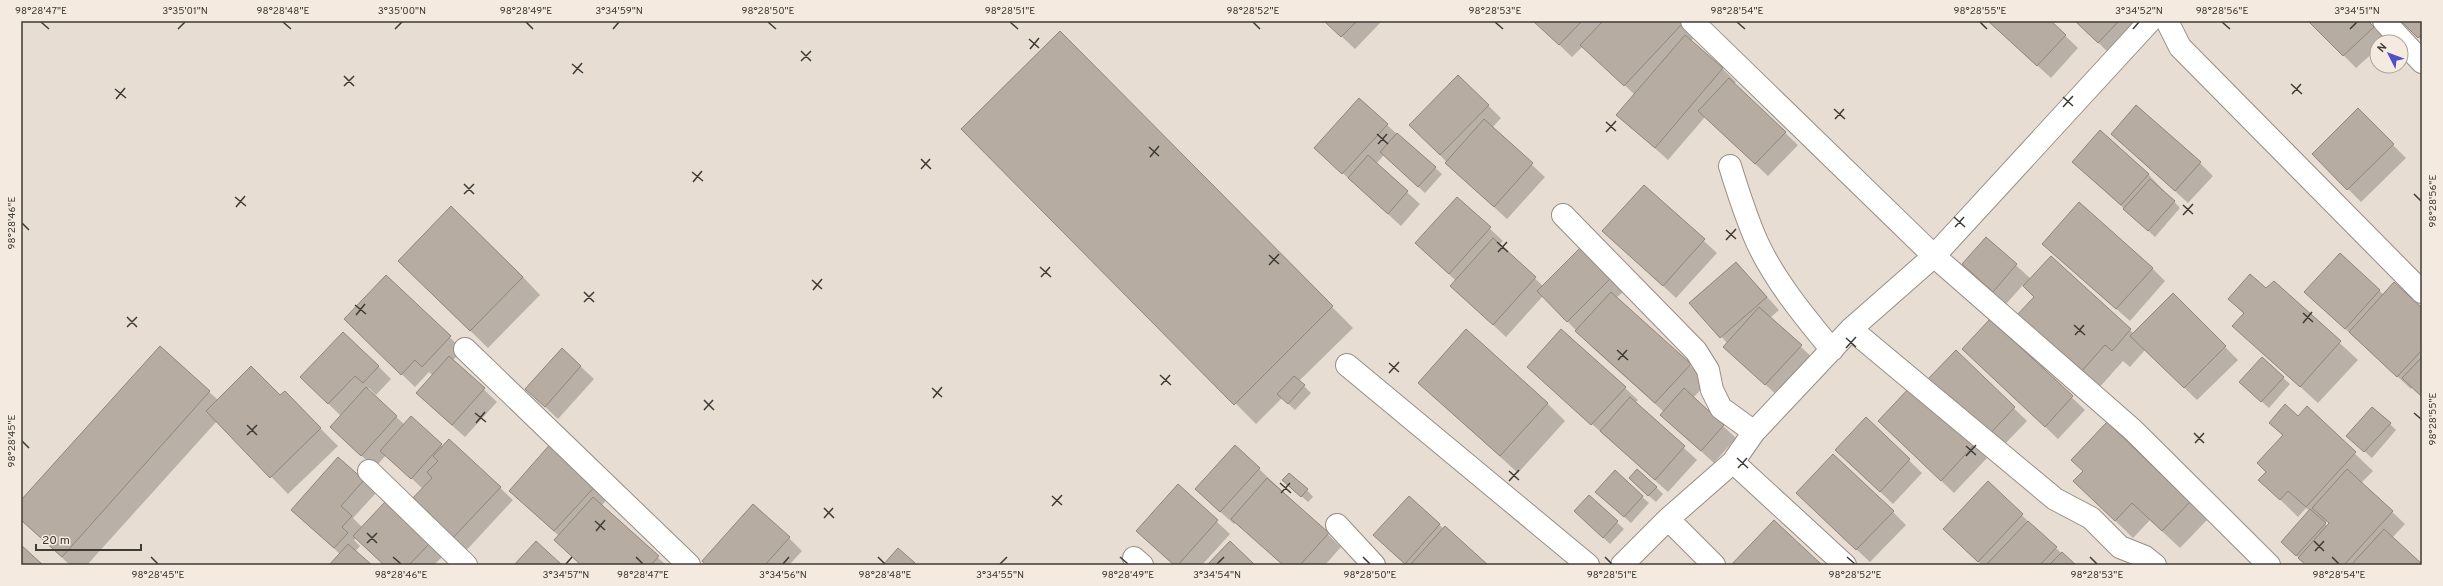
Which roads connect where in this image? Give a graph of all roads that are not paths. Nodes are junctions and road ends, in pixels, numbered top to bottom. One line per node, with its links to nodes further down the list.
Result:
1 (1692, 21): 8 (street)
2 (2150, 21): 8 (street)
3 (2167, 21): 9 (street)
4 (2384, 21): 5 (street)
5 (2422, 62)
6 (1730, 166): 12 (street)
7 (1564, 215): 14 (street)
8 (1934, 256): 10 (street); 27 (street)
9 (2422, 292)
10 (1851, 329): 12 (street); 26 (street)
11 (465, 349): 20 (street)
12 (1832, 350): 14 (street)
13 (1347, 365): 22 (street)
14 (1754, 432): 15 (street)
15 (1733, 462): 17 (street); 25 (street)
16 (369, 471): 19 (street)
17 (1668, 519): 23 (street); 24 (street)
18 (1337, 525): 21 (street)
19 (466, 565)
20 (689, 565)
21 (1374, 565)
22 (1588, 565)
23 (1622, 565)
24 (1714, 565)
25 (1845, 565)
26 (2155, 565)
27 (2268, 565)

